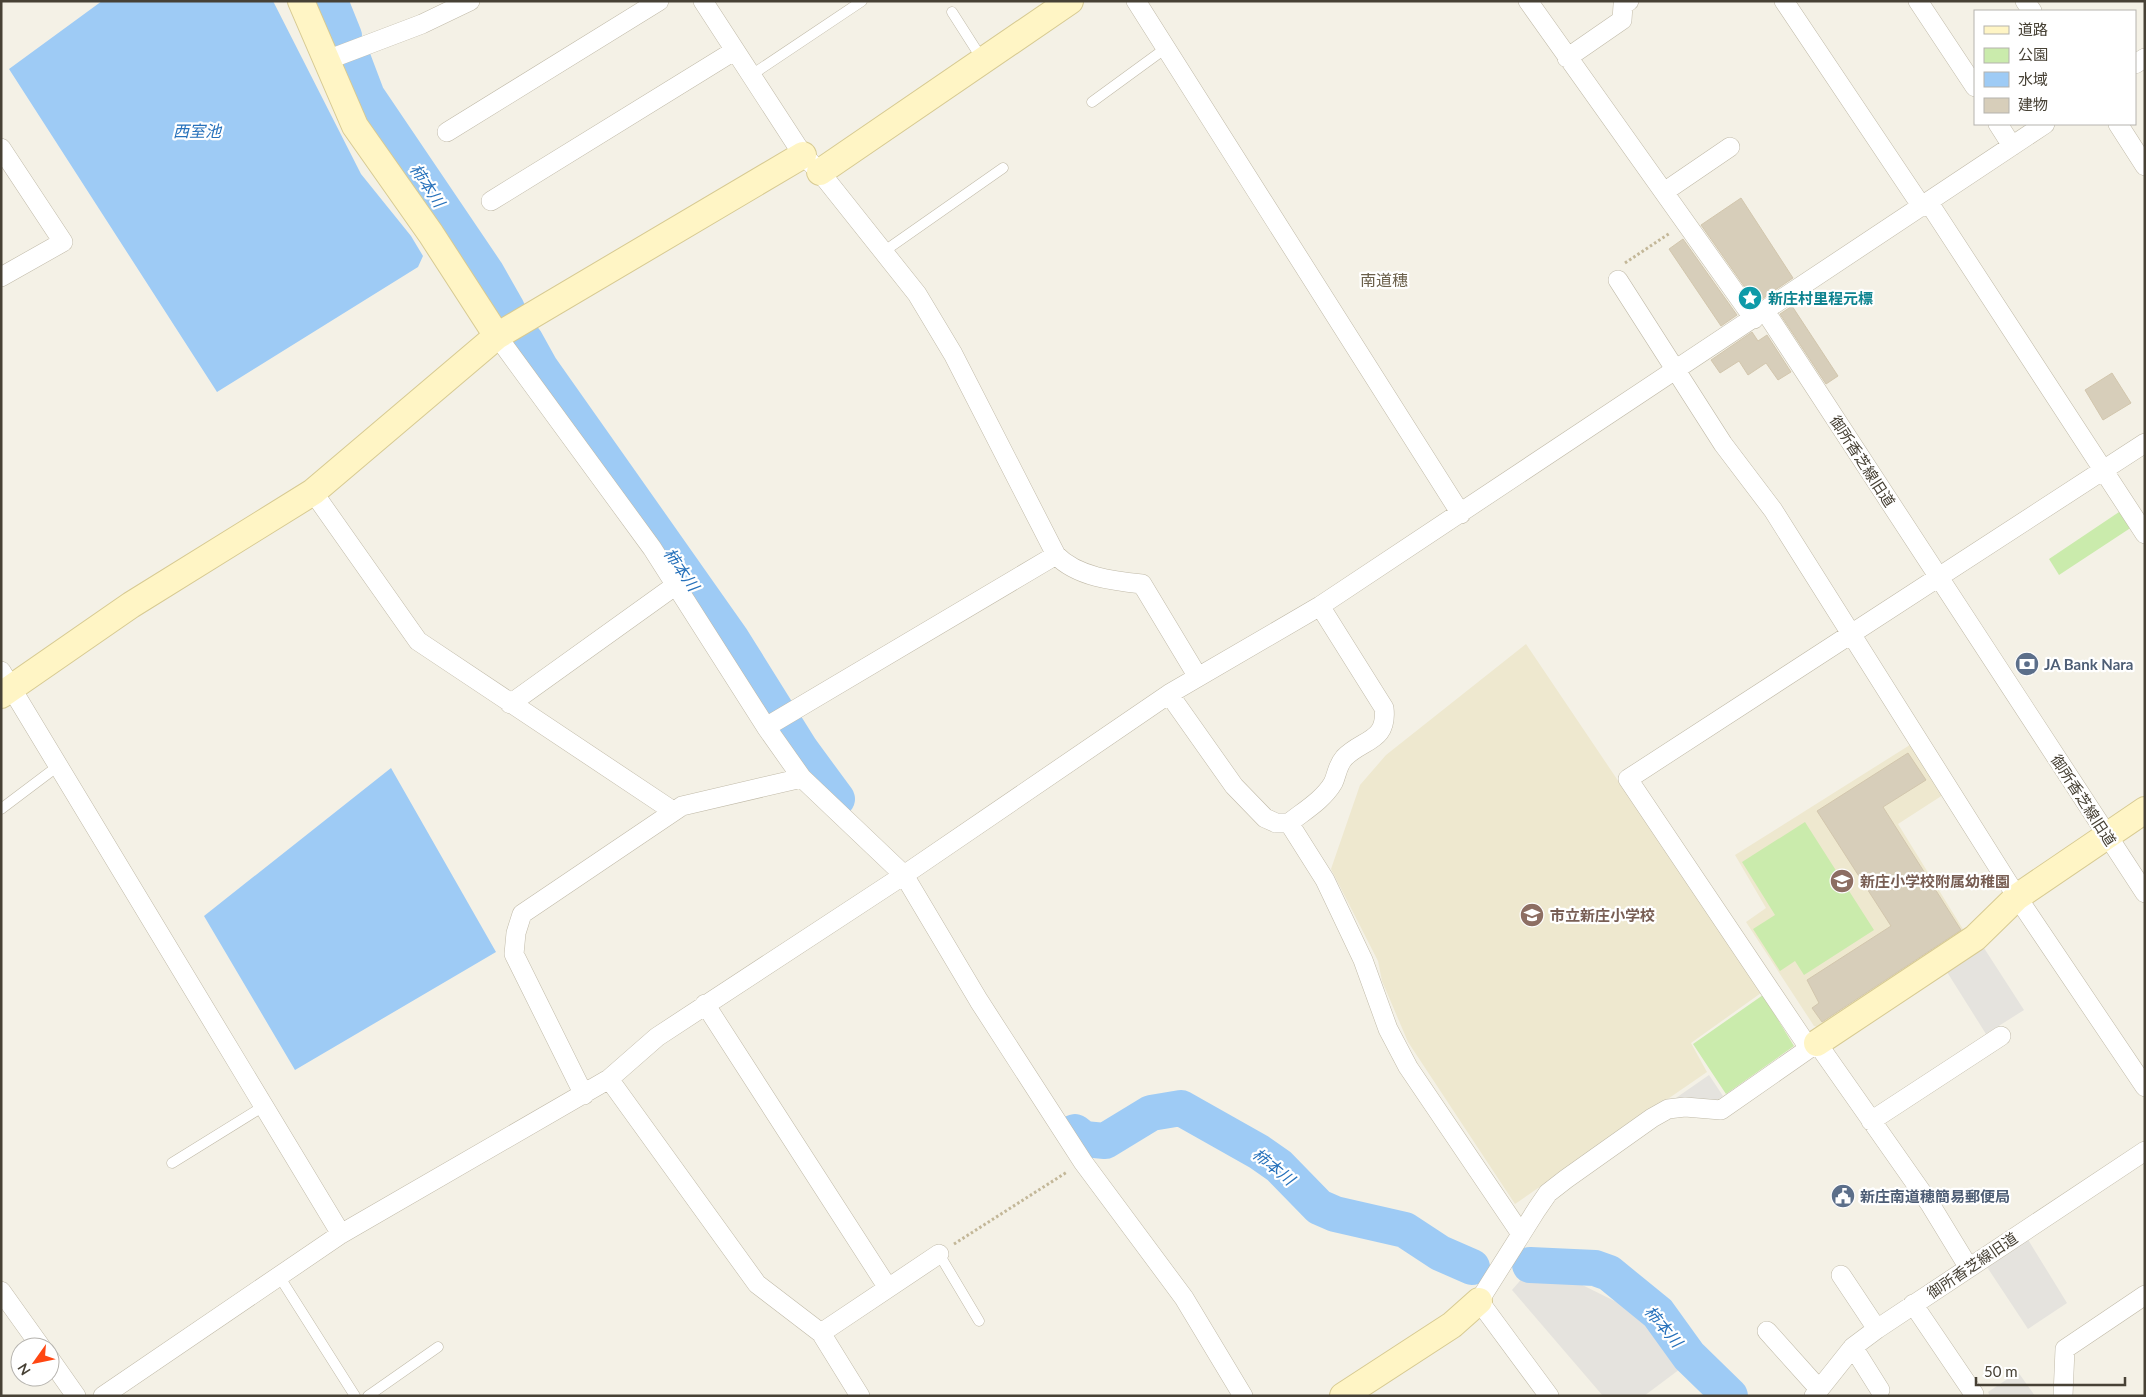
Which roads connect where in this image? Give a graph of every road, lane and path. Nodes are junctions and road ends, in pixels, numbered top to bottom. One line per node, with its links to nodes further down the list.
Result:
1 (302, 1): 16 (street)
2 (470, 1): 16 (street)
3 (659, 1): 24 (street)
4 (862, 1): 18 (lane)
5 (1070, 1): 17 (street)
6 (1136, 1): 13 (street)
7 (1528, 1): 15 (street, 御所香芝線旧道)
8 (1629, 1): 15 (street)
9 (1784, 1): 33 (street)
10 (1918, 1): 19 (street)
11 (709, 4): 14 (street)
12 (952, 12): 17 (lane)
13 (1166, 48): 20 (lane); 44 (street)
14 (734, 51): 18 (street); 32 (street)
15 (1567, 58): 31 (street, 御所香芝線旧道)
16 (327, 60): 39 (street)
17 (983, 60): 28 (street)
18 (750, 76): 28 (street)
19 (1974, 85)
20 (1092, 102)
21 (1999, 125): 25 (street)
22 (2044, 125): 25 (street)
23 (2119, 125): 29 (street)
24 (447, 132)
25 (2012, 146): 33 (street)
26 (1730, 147): 31 (street)
27 (1, 148): 36 (street)
28 (812, 164): 35 (street); 39 (street)
29 (2145, 166)
30 (1003, 168): 35 (lane)
31 (1664, 192): 34 (street, 御所香芝線旧道)
32 (492, 201)
33 (1926, 205): 38 (street); 42 (street)
34 (1687, 223): 37 (path); 38 (street, 御所香芝線旧道)
35 (883, 252): 46 (street)
36 (1, 277)
37 (1618, 280): 40 (street)
38 (1759, 315): 40 (street); 47 (street, 御所香芝線旧道)
39 (497, 336): 43 (street); 48 (street)
40 (1676, 371): 44 (street); 50 (street)
41 (2145, 442): 42 (street)
42 (2103, 470): 45 (street); 47 (street)
43 (313, 492): 52 (street); 54 (street)
44 (1461, 514): 49 (street)
45 (2145, 534)
46 (1056, 556): 51 (street); 55 (street)
47 (1939, 578): 50 (street); 62 (street, 御所香芝線旧道)
48 (676, 585): 54 (street); 55 (street)
49 (1320, 606): 51 (street); 61 (street)
50 (1851, 635): 65 (street); 68 (street)
51 (1198, 677): 53 (street)
52 (5, 685): 56 (street)
53 (1169, 694): 61 (street); 63 (street)
54 (510, 704): 60 (street)
55 (776, 722): 57 (street)
56 (58, 766): 58 (lane); 72 (street)
57 (802, 778): 60 (street); 63 (street)
58 (1, 809)
59 (2145, 810): 62 (street)
60 (674, 811): 71 (street)
61 (1290, 823): 78 (street)
62 (2107, 834): 64 (street, 御所香芝線旧道); 65 (street)
63 (904, 875): 66 (street); 75 (street)
64 (2145, 893)
65 (2017, 897): 68 (street); 70 (street)
66 (705, 1004): 69 (street); 83 (street)
67 (2001, 1036): 73 (street)
68 (1813, 1045): 73 (street); 78 (street)
69 (609, 1079): 71 (street); 91 (street)
70 (2145, 1087)
71 (584, 1095): 77 (street)
72 (264, 1106): 76 (lane); 77 (street)
73 (1871, 1121): 80 (street)
74 (2145, 1150): 80 (street, 御所香芝線旧道)
75 (1084, 1162): 79 (path); 104 (street)
76 (172, 1163)
77 (341, 1234): 82 (street)
78 (1522, 1234): 86 (street)
79 (939, 1254): 83 (street); 88 (lane)
80 (1969, 1268): 87 (street, 御所香芝線旧道)
81 (1841, 1275): 89 (street)
82 (279, 1276): 100 (street); 101 (lane)
83 (888, 1288): 91 (street)
84 (1, 1291): 92 (street)
85 (2145, 1295): 107 (street)
86 (1479, 1301): 105 (street); 106 (street)
87 (1914, 1304): 89 (street, 御所香芝線旧道); 98 (street)
88 (979, 1321)
89 (1877, 1329): 94 (street, 御所香芝線旧道)
90 (1767, 1331): 97 (street)
91 (821, 1333): 103 (street)
92 (34, 1337)
93 (438, 1347): 102 (lane)
94 (1853, 1347): 96 (street); 97 (street, 御所香芝線旧道)
95 (60, 1373): 99 (street)
96 (1880, 1390)
97 (1817, 1392)
98 (1974, 1394)
99 (76, 1396)
100 (103, 1396)
101 (355, 1396)
102 (368, 1396)
103 (860, 1396)
104 (1243, 1396)
105 (1343, 1396)
106 (1549, 1396)
107 (2062, 1396)

